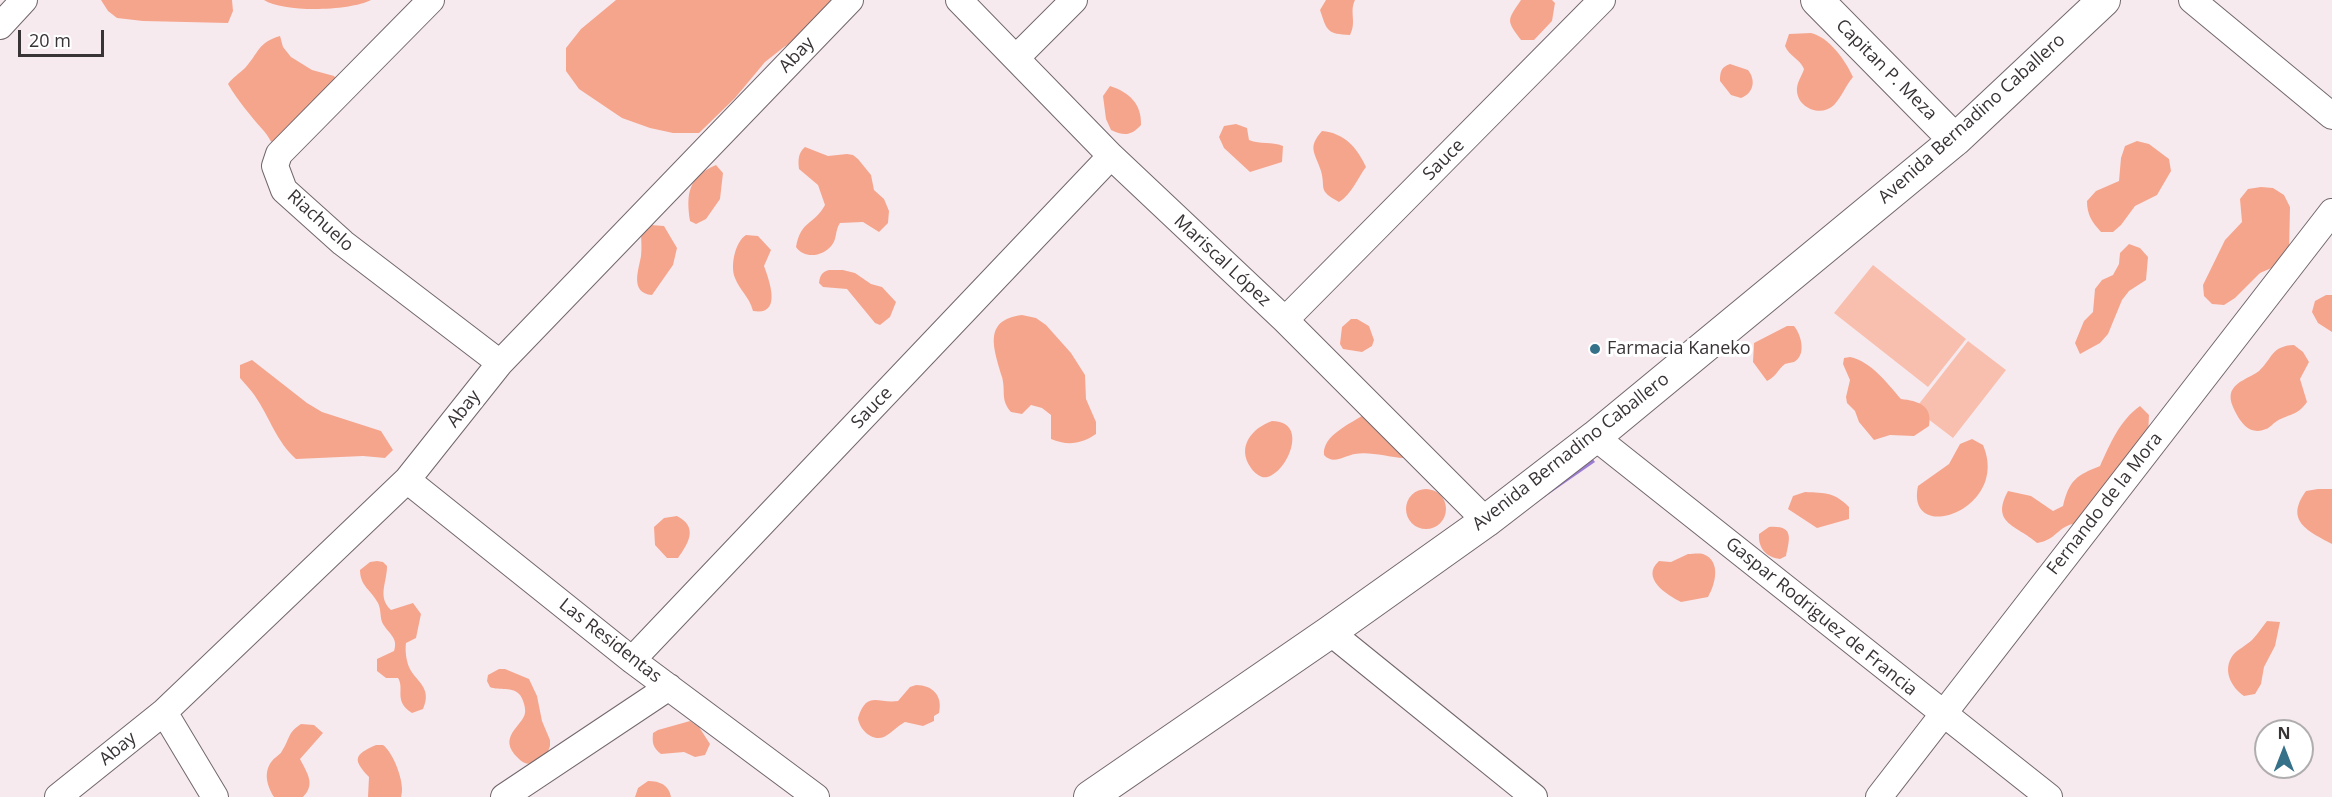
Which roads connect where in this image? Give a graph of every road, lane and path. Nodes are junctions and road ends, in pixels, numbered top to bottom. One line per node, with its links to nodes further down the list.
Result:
1 (24, 0): 10 (street)
2 (430, 0): 17 (street, Riachuelo)
3 (850, 0): 17 (street, Abay)
4 (960, 0): 11 (street, Mariscal López)
5 (1074, 0): 11 (street)
6 (1602, 0): 16 (street, Sauce)
7 (1817, 0): 13 (street, Capitan P. Meza)
8 (2104, 0): 13 (street, Avenida Bernadino Caballero)
9 (2192, 0): 12 (street)
10 (0, 26)
11 (1017, 57): 14 (street, Mariscal López)
12 (2332, 116)
13 (1954, 140): 18 (street, Avenida Bernadino Caballero)
14 (1111, 156): 16 (street, Mariscal López); 22 (street, Sauce)
15 (2332, 212): 25 (street, Fernando de la Mora)
16 (1285, 320): 20 (street, Mariscal López)
17 (500, 363): 19 (street, Abay)
18 (1594, 437): 20 (street, Avenida Bernadino Caballero); 25 (street, Gaspar Rodriguez de Francia)
19 (407, 480): 22 (street, Las Residentas); 24 (street, Abay)
20 (1486, 521): 21 (street, Avenida Bernadino Caballero)
21 (1330, 632): 30 (street, Avenida Bernadino Caballero); 31 (street)
22 (632, 660): 23 (street, Las Residentas)
23 (669, 687): 28 (street); 29 (street, Las Residentas)
24 (164, 712): 26 (street, Abay); 27 (street)
25 (1943, 714): 32 (street, Fernando de la Mora); 33 (street, Gaspar Rodriguez de Francia)
26 (58, 797)
27 (215, 797)
28 (504, 797)
29 (816, 797)
30 (1090, 797)
31 (1534, 797)
32 (1879, 797)
33 (2049, 797)

